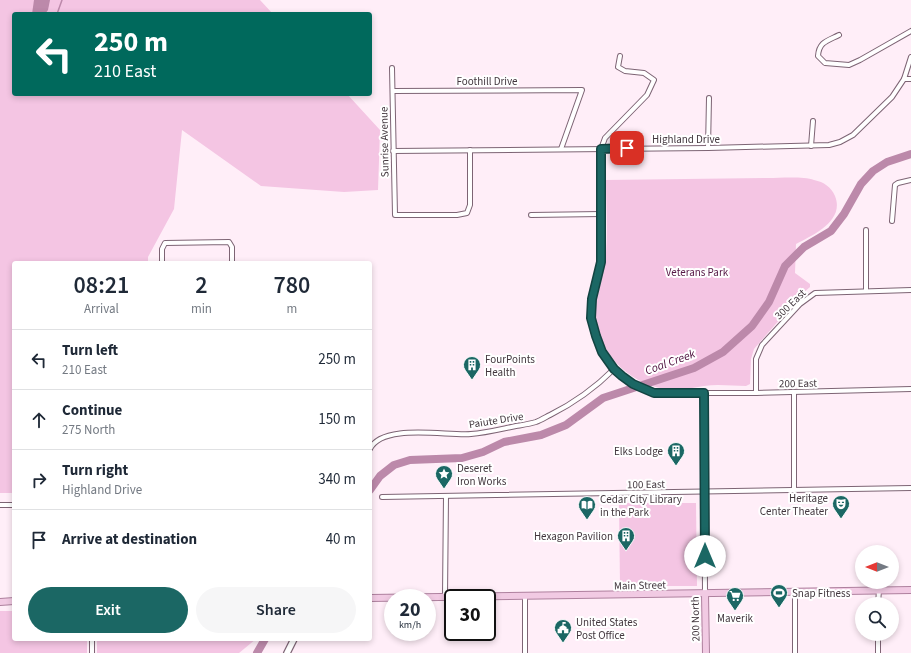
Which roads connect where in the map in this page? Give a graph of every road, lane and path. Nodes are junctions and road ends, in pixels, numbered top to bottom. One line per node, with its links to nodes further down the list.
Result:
1 (911, 31): 2 (street)
2 (839, 35)
3 (620, 56): 14 (street)
4 (911, 57): 6 (street, Highland Drive)
5 (392, 68): 8 (street, Sunrise Avenue)
6 (904, 79): 7 (street); 11 (street, Highland Drive)
7 (911, 79)
8 (393, 91): 13 (street, Foothill Drive); 16 (street, Sunrise Avenue)
9 (710, 98): 12 (street)
10 (813, 121): 11 (street)
11 (811, 146): 12 (street, Highland Drive)
12 (708, 148): 14 (street, Highland Drive)
13 (561, 149): 14 (street, Highland Drive); 15 (street, Highland Drive)
14 (601, 149): 18 (street)
15 (470, 150): 16 (street, Highland Drive); 16 (street, Sunrise Avenue)
16 (393, 151)
17 (911, 180): 20 (street)
18 (601, 214): 19 (street); 26 (street)
19 (531, 215)
20 (892, 221)
21 (866, 230): 25 (street)
22 (162, 261): 23 (street)
23 (232, 261)
24 (911, 290): 25 (street, 300 East)
25 (866, 292): 30 (street, 300 East)
26 (614, 369): 29 (street, 200 East); 31 (street, Paiute Drive)
27 (911, 389): 28 (street, 200 East)
28 (794, 392): 30 (street, 200 East); 33 (street)
29 (704, 393): 30 (street, 200 East); 34 (street, 200 North)
30 (756, 393)
31 (372, 444)
32 (911, 488): 33 (street, 100 East)
33 (794, 490): 34 (street, 100 East)
34 (704, 492): 35 (street, 100 East); 43 (street, 200 North)
35 (446, 496): 36 (street, 100 East); 39 (street)
36 (382, 497)
37 (0, 505): 38 (street)
38 (12, 505)
39 (445, 589)
40 (879, 590): 41 (main road, Main Street); 42 (main road, Main Street); 47 (street)
41 (911, 590)
42 (795, 592): 43 (main road, Main Street); 58 (street)
43 (705, 594): 45 (main road, Main Street); 57 (main road, 200 North)
44 (496, 596): 45 (main road, Main Street)
45 (525, 596): 56 (street)
46 (444, 597): 48 (main road, Main Street)
47 (878, 597)
48 (372, 598)
49 (12, 601): 50 (main road)
50 (0, 602)
51 (92, 641): 54 (street)
52 (293, 641): 55 (main road)
53 (878, 641): 59 (street)
54 (92, 653)
55 (287, 653)
56 (525, 653)
57 (706, 653)
58 (795, 653)
59 (878, 653)

